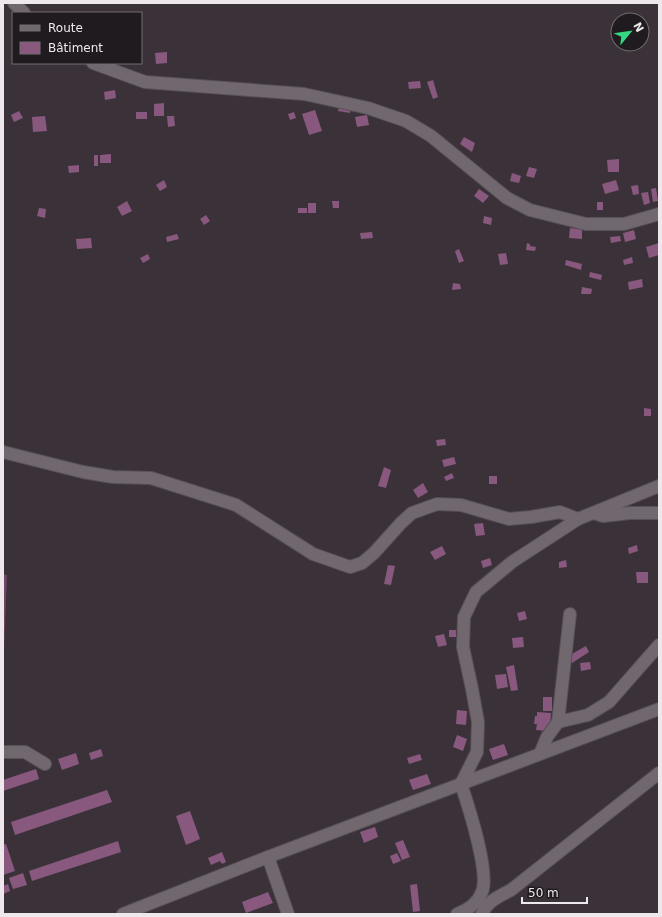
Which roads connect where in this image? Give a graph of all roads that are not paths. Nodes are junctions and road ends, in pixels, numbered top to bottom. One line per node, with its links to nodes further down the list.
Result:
1 (14, 3): 2 (street)
2 (23, 12)
3 (96, 64): 4 (street)
4 (659, 214)
5 (3, 452): 9 (street)
6 (659, 486): 7 (street)
7 (594, 512): 8 (street); 9 (street)
8 (659, 512)
9 (578, 519): 18 (street)
10 (570, 614): 13 (street)
11 (659, 645): 13 (street)
12 (659, 709): 15 (street)
13 (558, 722): 15 (street)
14 (3, 752): 16 (street)
15 (540, 754): 18 (street)
16 (45, 764)
17 (659, 773): 20 (street)
18 (461, 784): 19 (street); 20 (street)
19 (268, 857): 21 (street); 22 (street)
20 (481, 908): 23 (street)
21 (131, 913)
22 (288, 914)
23 (457, 914)

